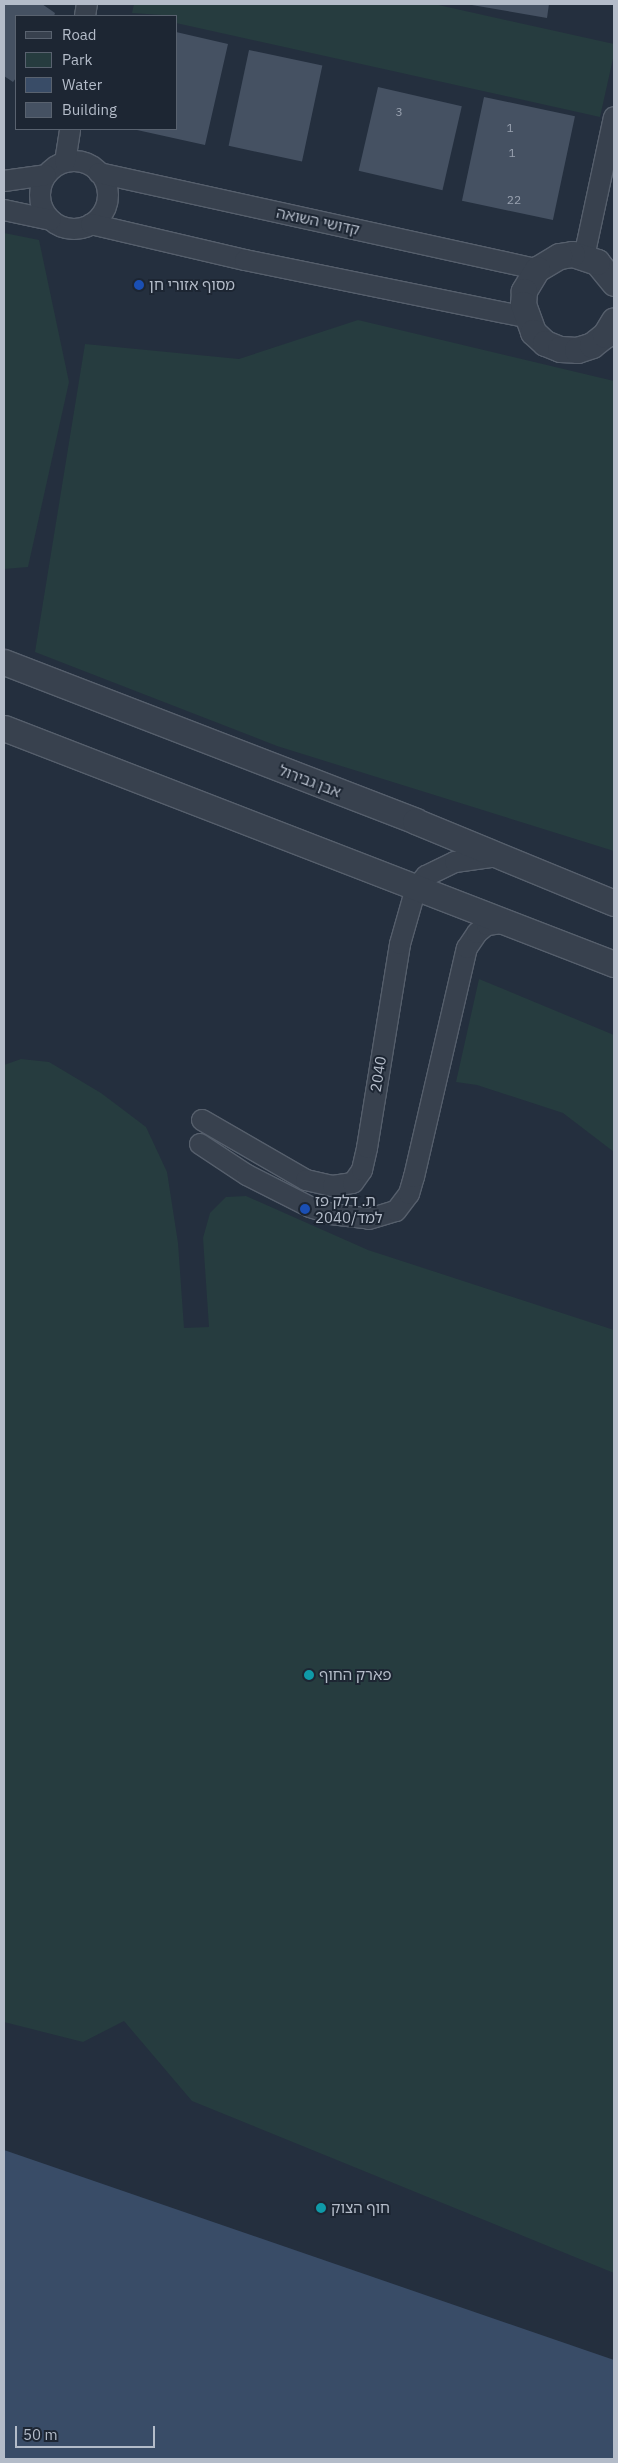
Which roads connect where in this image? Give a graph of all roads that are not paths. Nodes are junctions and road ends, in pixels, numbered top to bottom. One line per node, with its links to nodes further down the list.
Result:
1 (614, 117): 10 (street)
2 (70, 130): 3 (street)
3 (65, 162): 4 (street); 5 (street)
4 (100, 173): 9 (street); 11 (street, קדושי השואה)
5 (46, 175): 6 (street); 8 (street)
6 (4, 181)
7 (4, 210): 8 (street)
8 (51, 220): 9 (street)
9 (90, 224): 13 (street)
10 (584, 257): 11 (street); 12 (street)
11 (537, 269): 13 (street)
12 (614, 283)
13 (526, 317): 14 (street)
14 (611, 331)
15 (4, 662): 17 (street, אבן גבירול)
16 (4, 728): 18 (street)
17 (498, 856): 18 (street); 19 (street, אבן גבירול)
18 (416, 888): 20 (street); 22 (street, 2040)
19 (614, 903)
20 (510, 922): 21 (street); 23 (street)
21 (614, 964)
22 (202, 1120)
23 (200, 1144)

